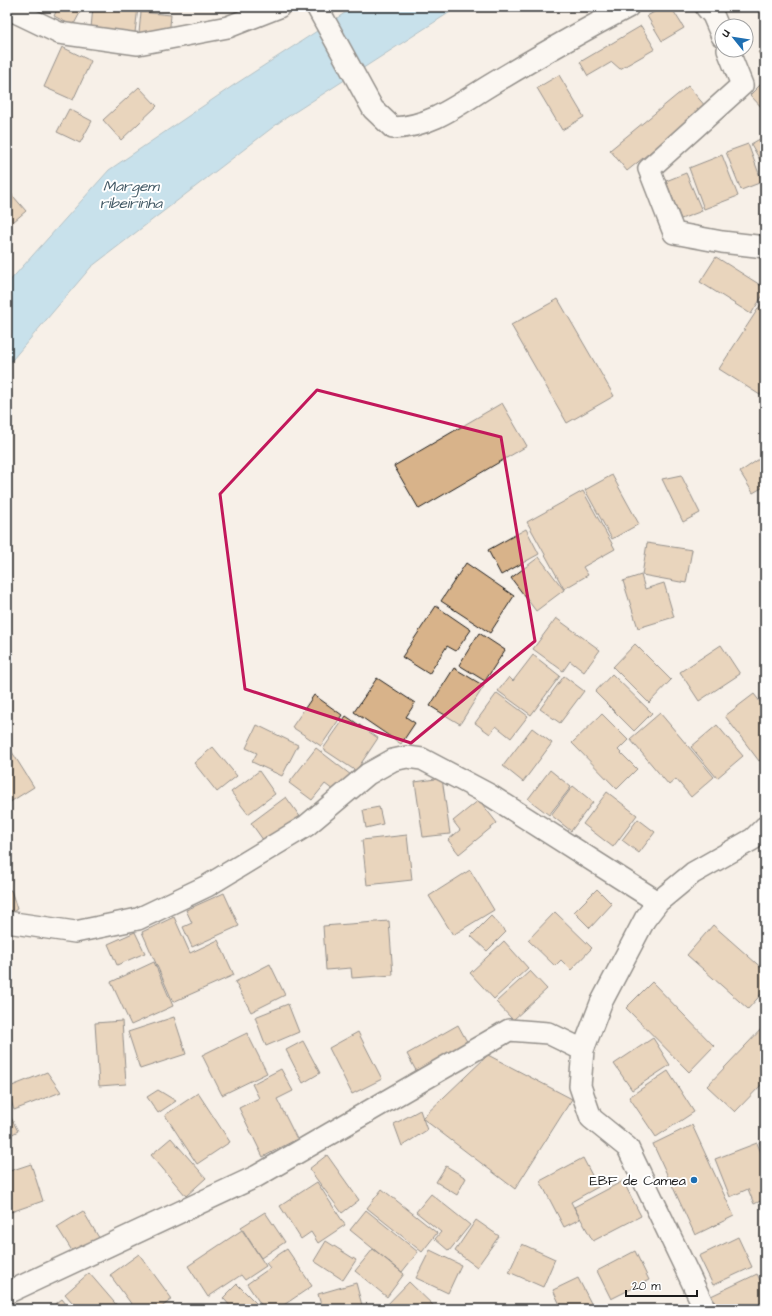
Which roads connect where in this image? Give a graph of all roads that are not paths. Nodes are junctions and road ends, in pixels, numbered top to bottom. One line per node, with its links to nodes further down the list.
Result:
1 (279, 7): 4 (street)
2 (628, 7): 5 (street)
3 (706, 7): 6 (street)
4 (7, 8)
5 (319, 12)
6 (714, 18)
7 (731, 58): 8 (street)
8 (765, 246)
9 (765, 827): 10 (street)
10 (658, 902): 11 (street); 12 (street)
11 (7, 922)
12 (583, 1050): 13 (street); 14 (street)
13 (7, 1294)
14 (705, 1309)

